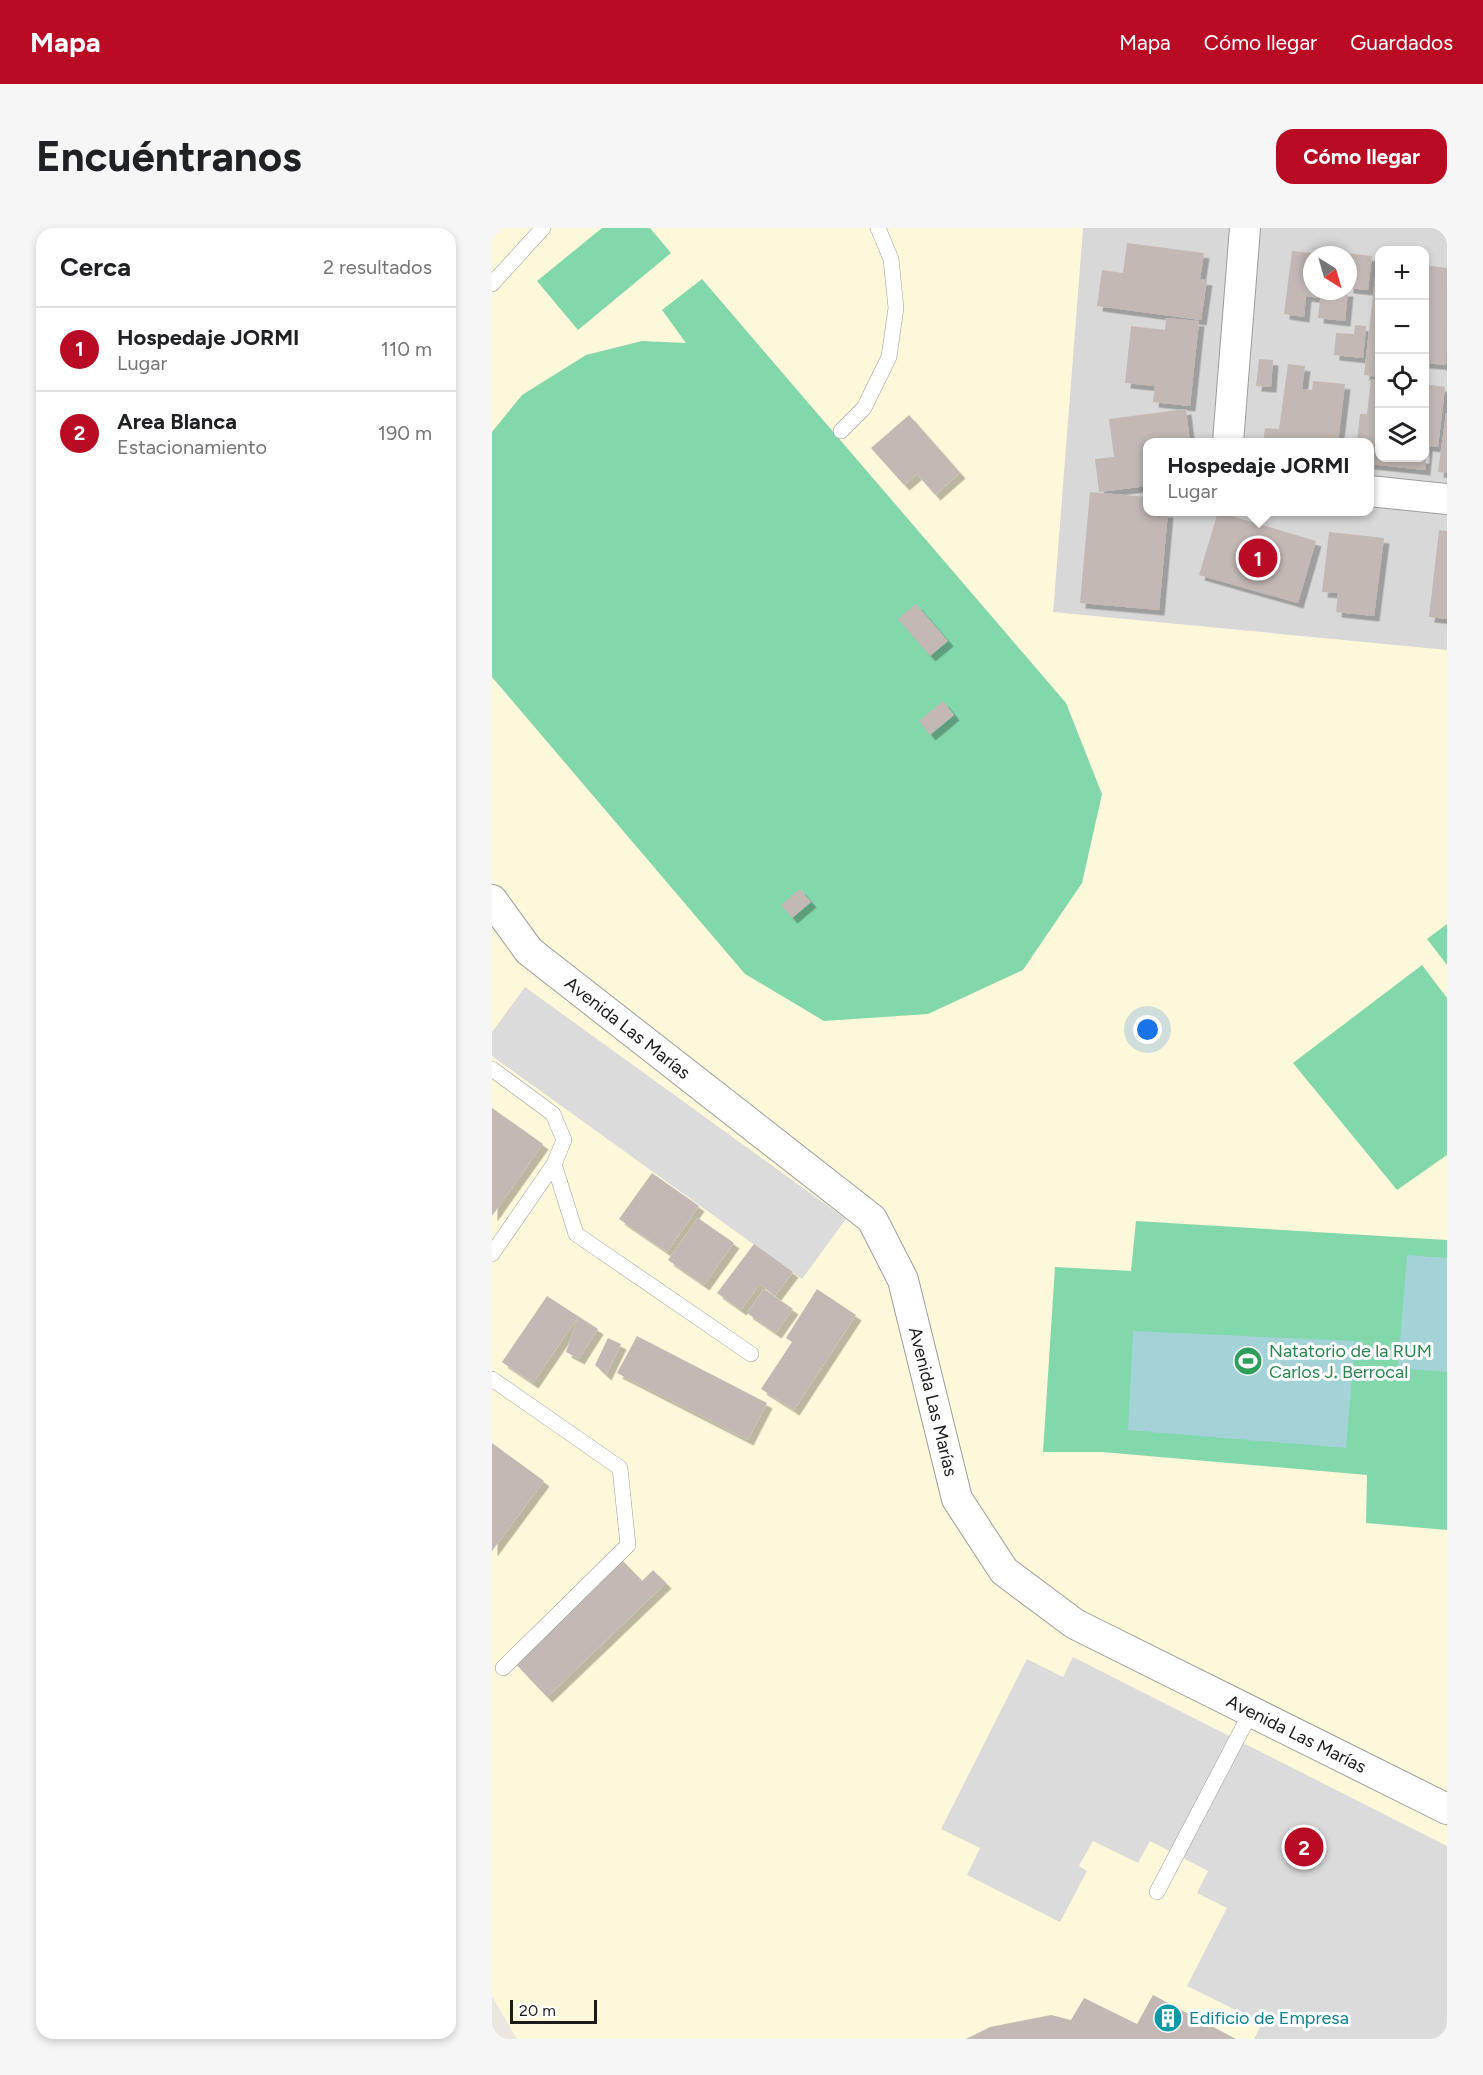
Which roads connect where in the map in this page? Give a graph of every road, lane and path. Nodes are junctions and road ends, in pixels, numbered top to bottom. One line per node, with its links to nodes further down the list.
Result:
1 (543, 228): 4 (lane)
2 (878, 228): 5 (lane)
3 (1245, 228): 6 (street)
4 (492, 284)
5 (842, 431)
6 (1228, 438)
7 (1374, 492): 8 (street)
8 (1447, 499)
9 (493, 904): 16 (street, Avenida Las Marías)
10 (492, 1069): 11 (lane)
11 (554, 1164): 12 (lane); 13 (lane)
12 (492, 1254)
13 (752, 1353)
14 (492, 1379): 15 (lane)
15 (503, 1668)
16 (1251, 1712): 17 (street, Avenida Las Marías); 18 (lane)
17 (1447, 1809)
18 (1156, 1892)

